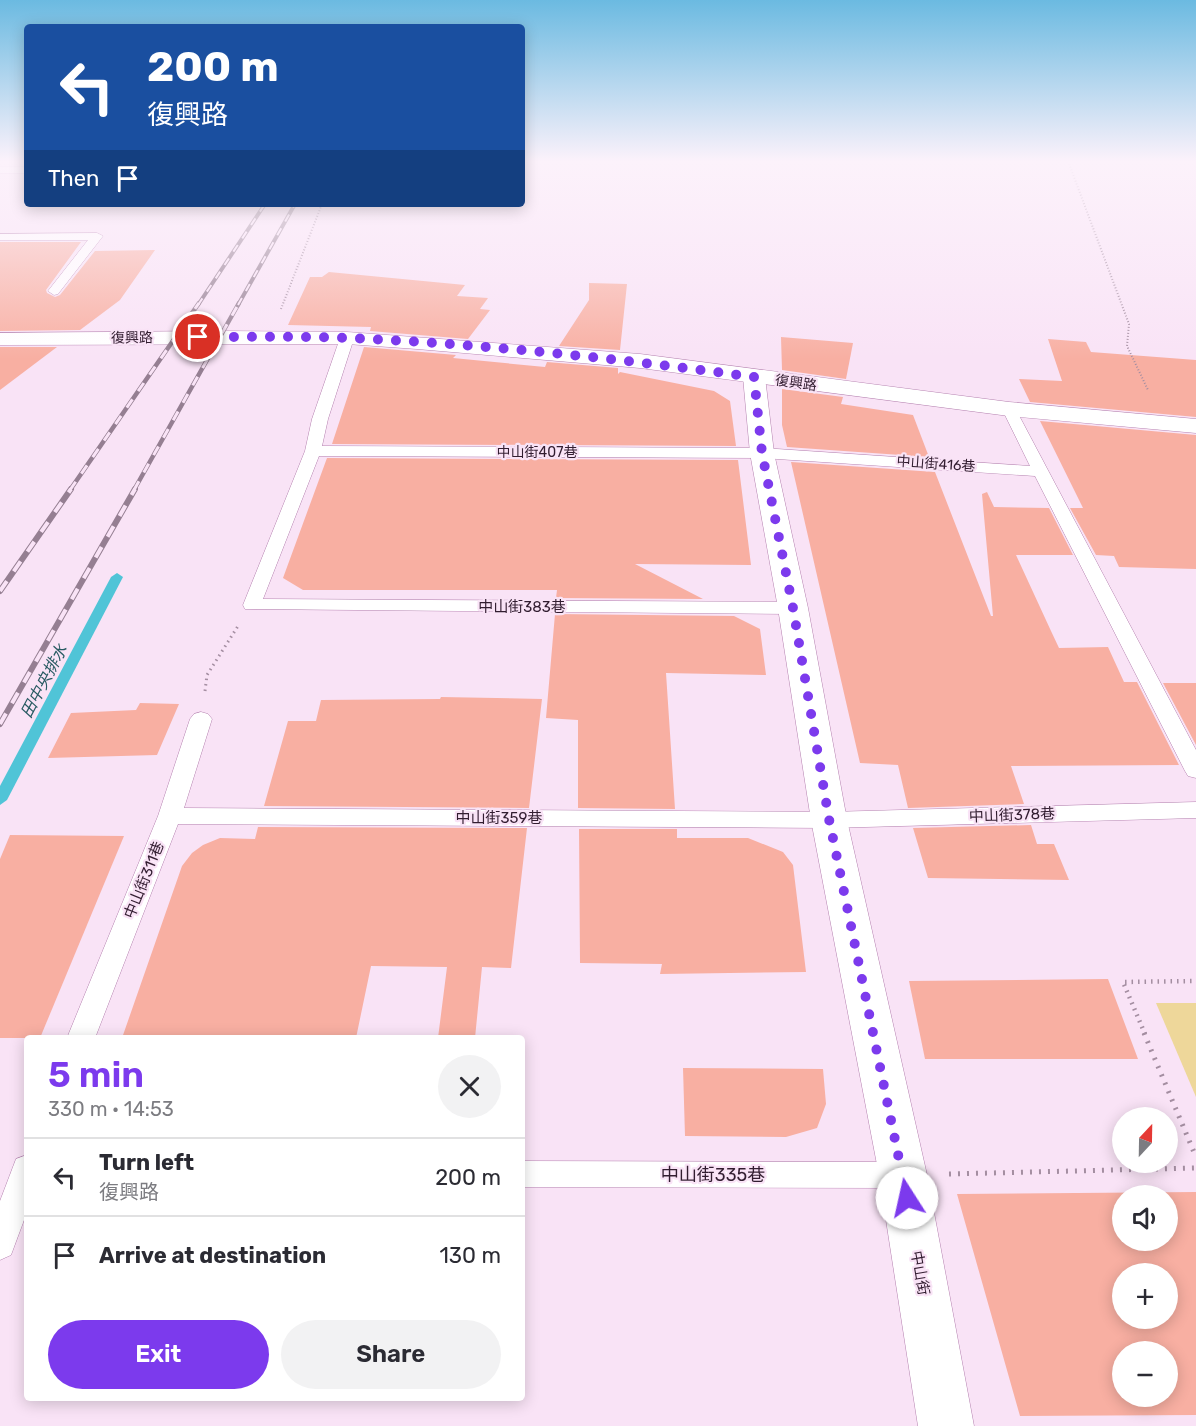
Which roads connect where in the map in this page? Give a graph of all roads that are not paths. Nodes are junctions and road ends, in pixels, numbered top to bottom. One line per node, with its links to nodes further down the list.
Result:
1 (0, 237): 2 (lane)
2 (54, 291)
3 (347, 338): 4 (street, 復興路); 5 (street, 復興路); 8 (lane)
4 (0, 339)
5 (754, 377): 6 (street, 復興路); 9 (street, 中山街)
6 (1009, 409): 7 (street, 復興路); 10 (lane)
7 (1196, 426)
8 (313, 451): 9 (lane, 中山街407巷); 11 (lane, 中山街383巷)
9 (762, 453): 10 (lane, 中山街416巷); 11 (street, 中山街)
10 (1040, 471): 13 (lane)
11 (793, 608): 16 (street, 中山街)
12 (201, 719): 15 (lane, 中山街311巷)
13 (1196, 771)
14 (1196, 810): 16 (lane, 中山街378巷)
15 (170, 816): 16 (lane, 中山街359巷); 17 (lane, 中山街311巷)
16 (829, 819): 19 (street, 中山街)
17 (82, 1035)
18 (525, 1174): 19 (lane, 中山街335巷)
19 (903, 1175): 22 (street, 中山街)
20 (24, 1177): 21 (lane)
21 (0, 1245)
22 (946, 1426)

